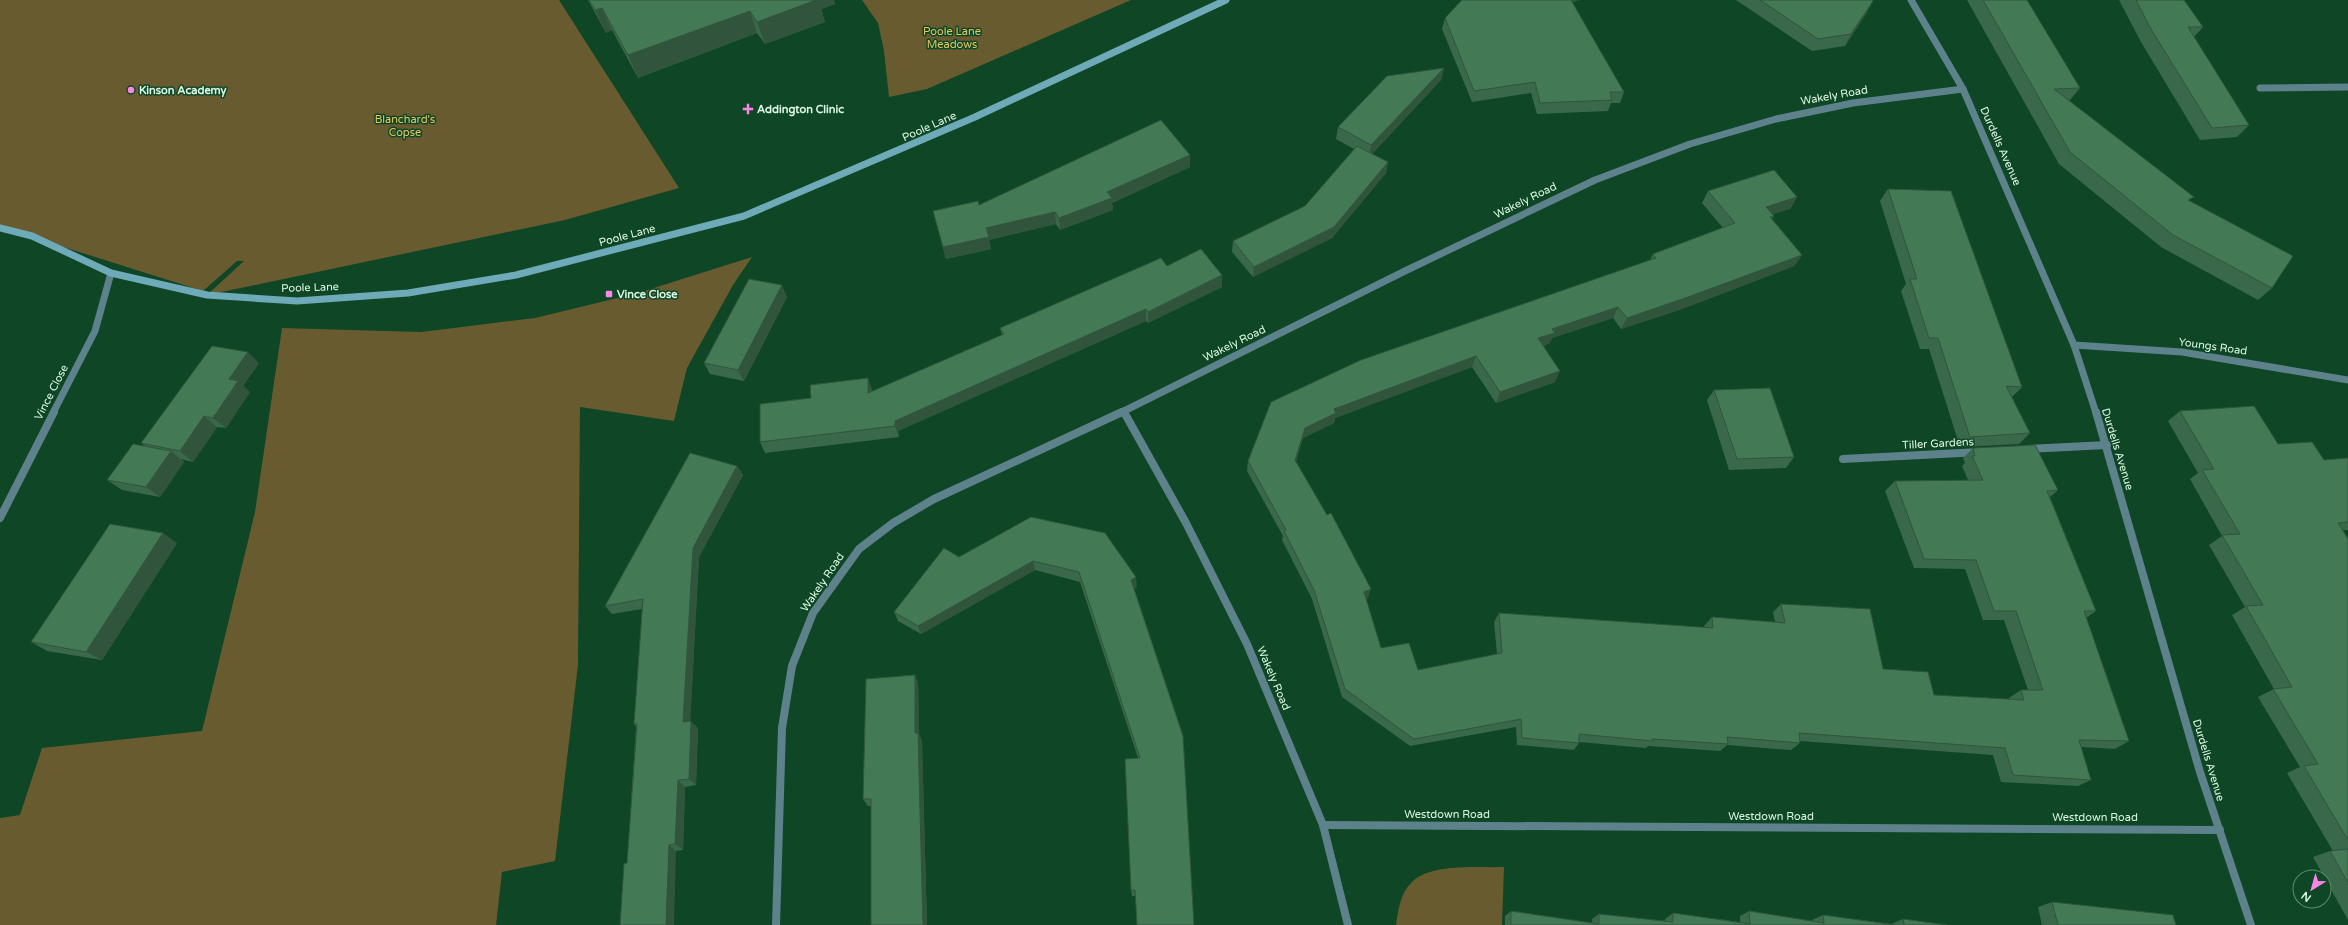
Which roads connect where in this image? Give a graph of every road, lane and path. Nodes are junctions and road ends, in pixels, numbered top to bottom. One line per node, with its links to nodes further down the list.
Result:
1 (1226, 0): 7 (street, Poole Lane)
2 (1911, 0): 5 (street, Durdells Avenue)
3 (2348, 86): 4 (street)
4 (2260, 88)
5 (1964, 90): 8 (street, Durdells Avenue); 10 (street, Wakely Road)
6 (0, 228): 7 (street, Poole Lane)
7 (111, 273): 15 (street, Vince Close)
8 (2074, 345): 9 (street, Youngs Road); 11 (street, Durdells Avenue)
9 (2348, 380)
10 (1124, 411): 16 (street, Wakely Road); 18 (street, Wakely Road)
11 (2107, 445): 12 (street); 17 (street, Durdells Avenue)
12 (2021, 450)
13 (1990, 451): 14 (street, Tiller Gardens)
14 (1843, 459)
15 (0, 518)
16 (1323, 825): 17 (street, Westdown Road); 19 (street, Wakely Road)
17 (2220, 830): 20 (street, Durdells Avenue)
18 (776, 925)
19 (1348, 925)
20 (2251, 925)

